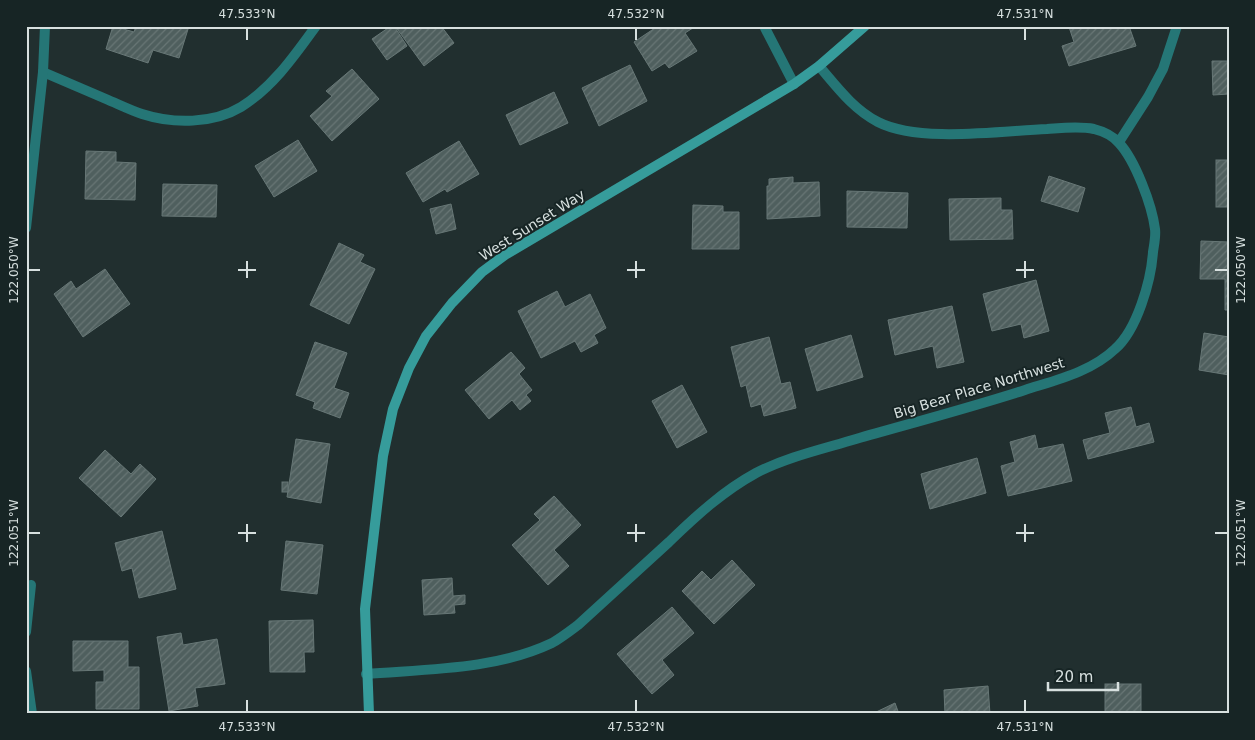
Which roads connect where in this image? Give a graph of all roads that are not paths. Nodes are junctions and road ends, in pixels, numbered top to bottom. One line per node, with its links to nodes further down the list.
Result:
1 (44, 26): 7 (street)
2 (316, 26): 7 (street)
3 (764, 26): 8 (street)
4 (865, 26): 6 (street, West Sunset Way)
5 (1177, 26): 9 (street)
6 (820, 66): 8 (street, West Sunset Way); 9 (street)
7 (44, 72): 10 (street)
8 (794, 84): 14 (street, West Sunset Way)
9 (1119, 142): 14 (street, Big Bear Place Northwest)
10 (26, 228)
11 (31, 584): 12 (street)
12 (26, 632)
13 (26, 671): 15 (street)
14 (366, 674): 16 (street, West Sunset Way)
15 (32, 714)
16 (369, 714)

